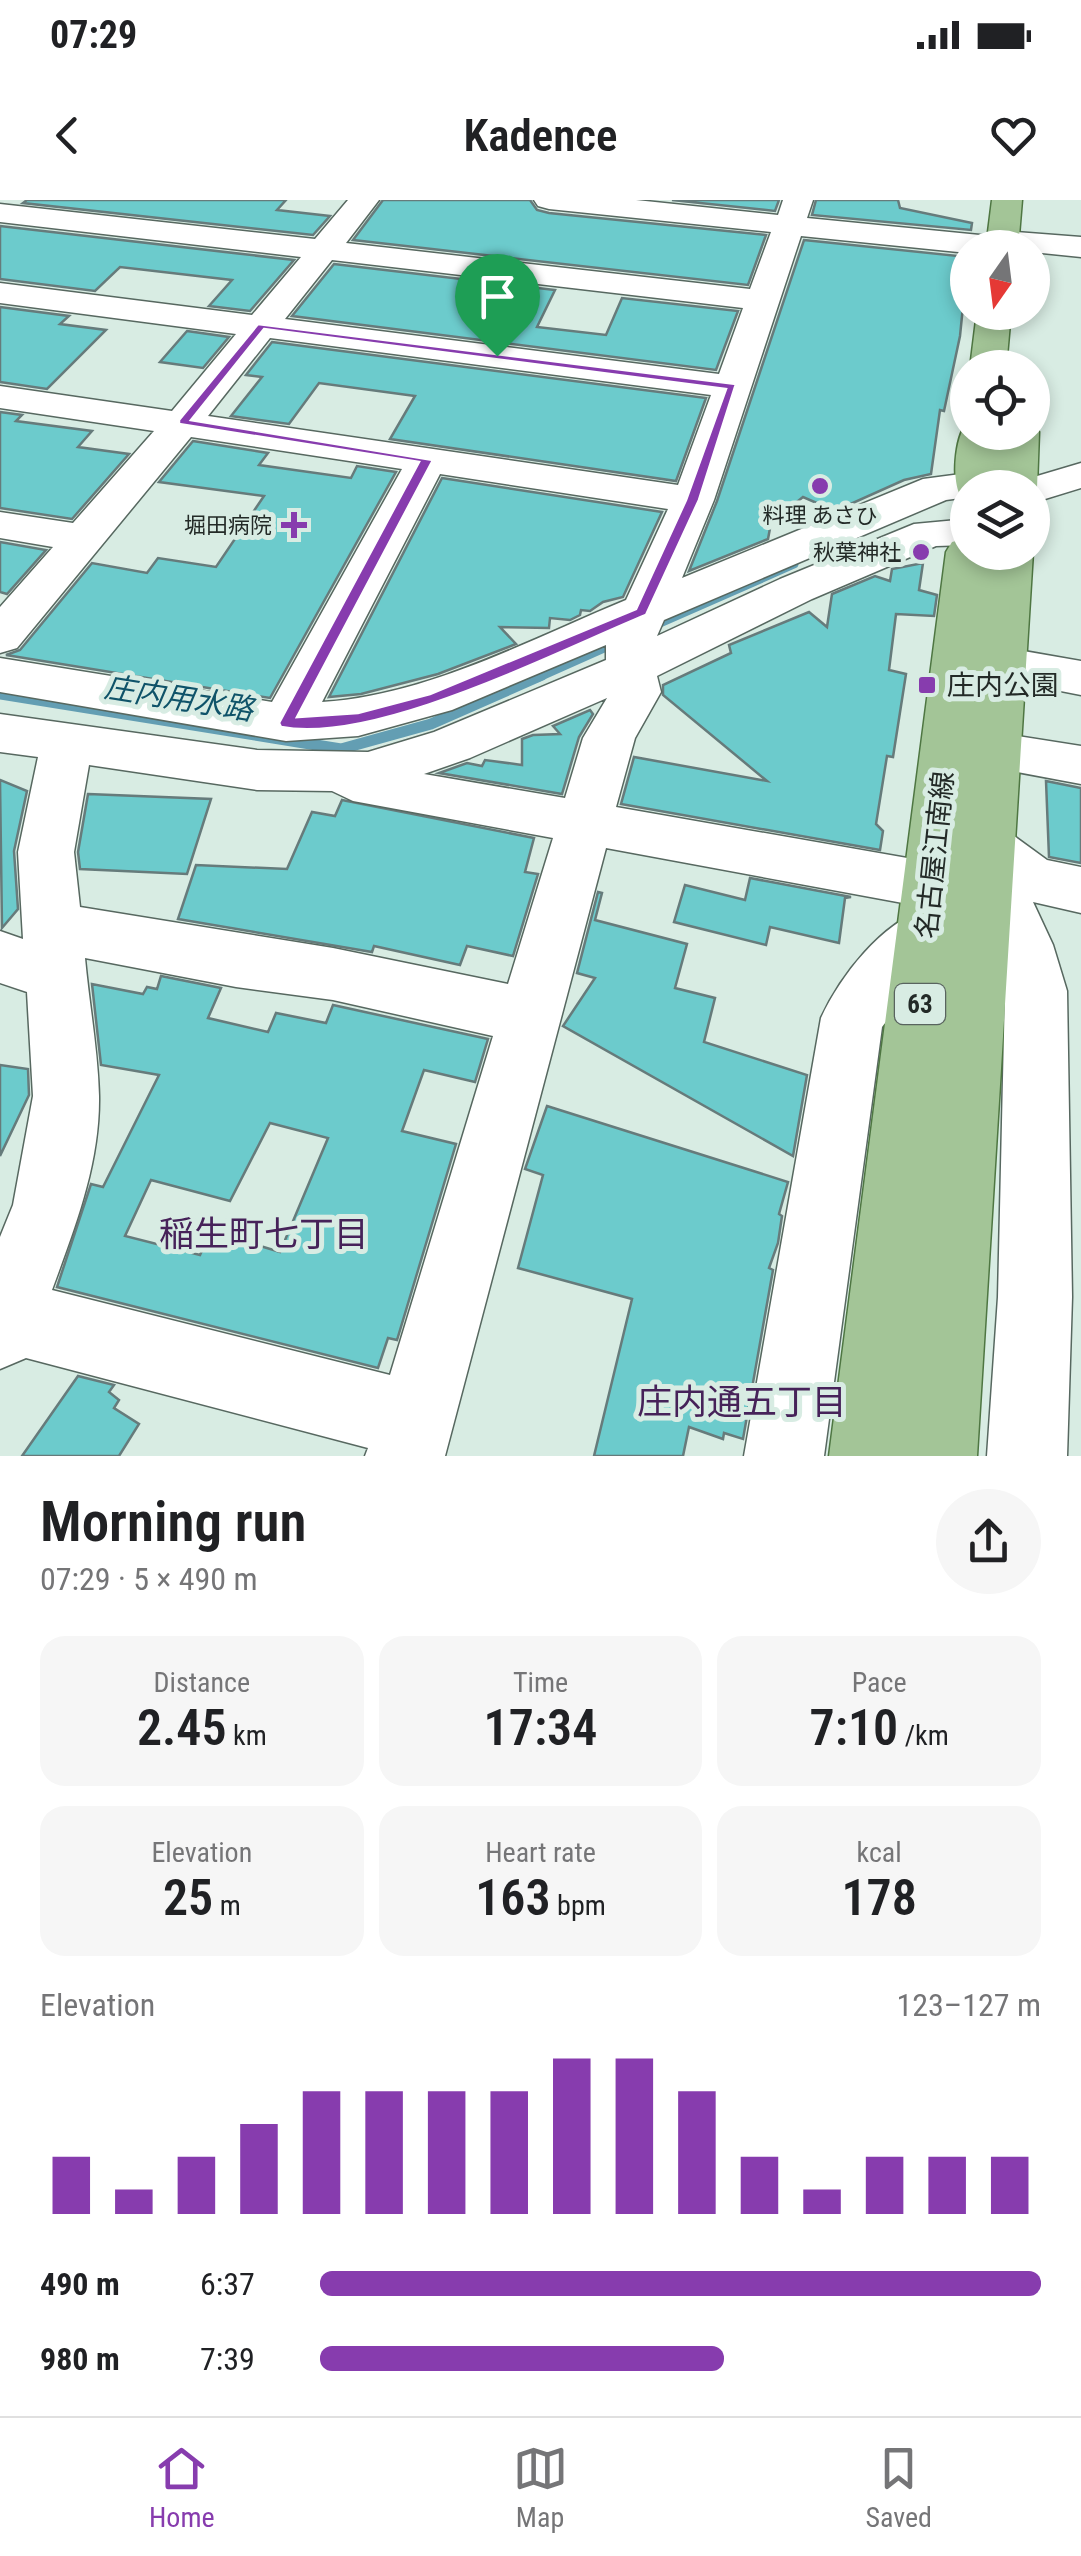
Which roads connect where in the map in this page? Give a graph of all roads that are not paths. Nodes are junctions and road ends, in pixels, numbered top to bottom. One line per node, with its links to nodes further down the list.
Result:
1 (10, 200): 6 (street)
2 (364, 200): 13 (street)
3 (549, 200): 7 (street)
4 (1007, 200): 8 (main road)
5 (1032, 200): 9 (main road)
6 (0, 210): 13 (street)
7 (794, 213): 10 (street); 15 (street)
8 (1010, 230)
9 (1019, 230)
10 (950, 236)
11 (1050, 246): 12 (street)
12 (1081, 247)
13 (323, 250): 15 (street); 16 (street)
14 (0, 293): 16 (street)
15 (761, 300): 19 (street)
16 (262, 326): 19 (street); 21 (street)
17 (1025, 330): 18 (main road)
18 (1024, 349)
19 (732, 387): 24 (street)
20 (0, 397): 21 (street)
21 (183, 422): 22 (street); 27 (street)
22 (427, 460): 24 (street); 37 (street)
23 (950, 488): 31 (street)
24 (692, 500): 31 (street)
25 (0, 525): 27 (street)
26 (950, 532): 31 (street)
27 (81, 538): 30 (street)
28 (967, 570): 41 (main road, 名古屋江南線 / 63)
29 (1010, 570): 32 (main road, 名古屋江南線 / 63)
30 (0, 637)
31 (636, 637): 37 (street); 40 (street)
32 (1001, 664): 34 (street); 38 (main road, 名古屋江南線 / 63)
33 (0, 675): 37 (street)
34 (1081, 678)
35 (0, 733): 36 (street)
36 (66, 745): 37 (street); 43 (street)
37 (292, 747): 40 (street)
38 (992, 751): 39 (street); 41 (main road, 名古屋江南線 / 63)
39 (1081, 765)
40 (588, 824): 41 (street); 44 (street)
41 (958, 886): 42 (street); 45 (street); 48 (street); 49 (main road, 名古屋江南線 / 63); 50 (main road, 名古屋江南線 / 63)
42 (1081, 890)
43 (36, 953): 44 (street); 46 (street)
44 (528, 1016): 47 (street)
45 (1058, 1304): 51 (street)
46 (4, 1324): 47 (street)
47 (410, 1438)
48 (784, 1456)
49 (869, 1456)
50 (937, 1456)
51 (1028, 1456)

